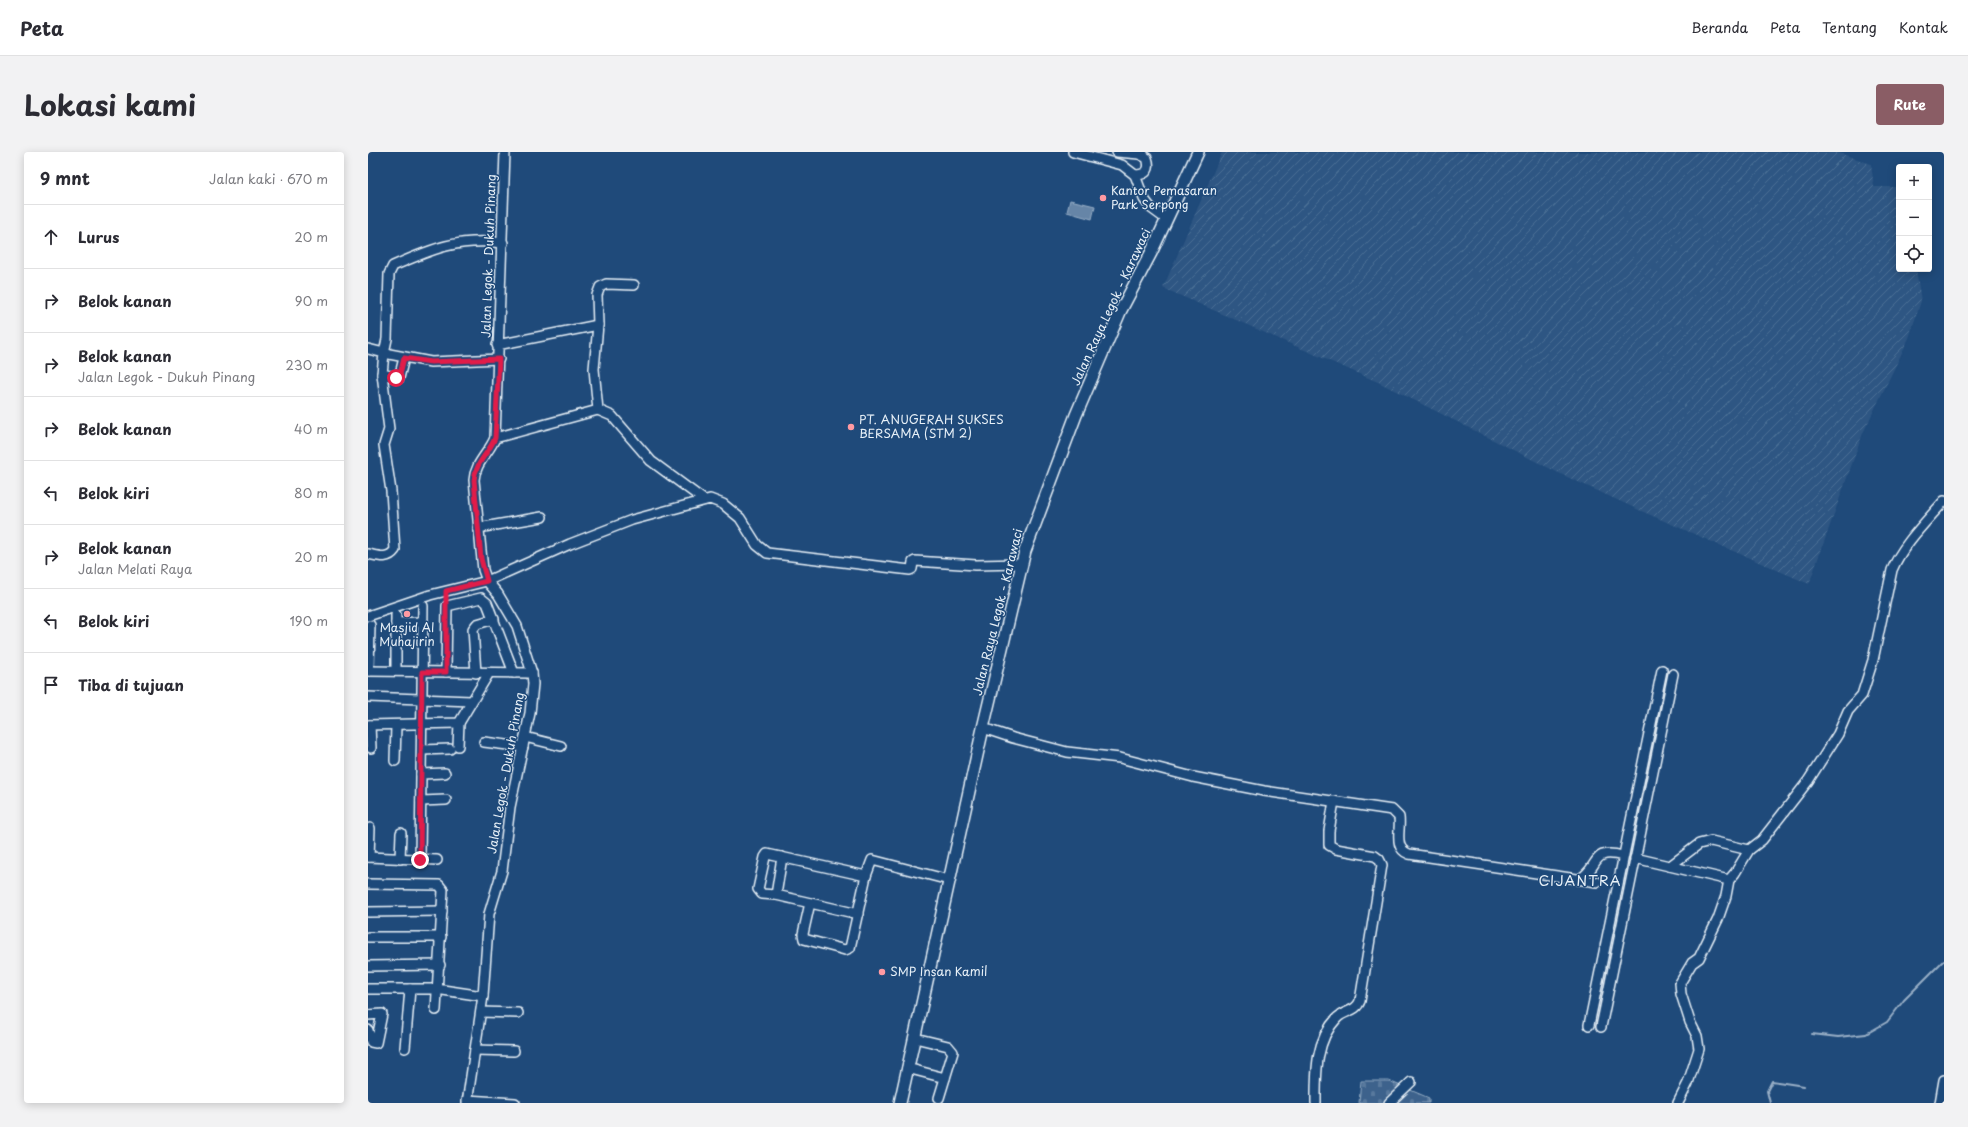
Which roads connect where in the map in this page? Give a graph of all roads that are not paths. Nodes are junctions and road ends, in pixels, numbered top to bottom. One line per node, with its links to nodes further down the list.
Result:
1 (505, 152): 9 (street, Jalan Legok - Dukuh Pinang)
2 (1073, 152): 6 (street)
3 (1117, 152): 5 (street)
4 (1198, 152): 8 (main road, Jalan Raya Legok - Karawaci)
5 (1142, 153): 7 (street)
6 (1093, 155): 7 (street)
7 (1135, 175): 8 (street)
8 (1166, 219): 25 (main road, Jalan Raya Legok - Karawaci)
9 (503, 244): 12 (street, Jalan Legok - Dukuh Pinang); 14 (street)
10 (634, 285): 11 (street)
11 (598, 325): 12 (street); 18 (street)
12 (497, 345): 16 (street, Jalan Legok - Dukuh Pinang)
13 (368, 349): 14 (street)
14 (384, 353): 15 (street); 17 (street)
15 (404, 358): 16 (street); 17 (street)
16 (499, 359): 19 (street, Jalan Legok - Dukuh Pinang)
17 (382, 374): 24 (street)
18 (598, 410): 19 (street); 20 (street)
19 (495, 438): 23 (street, Jalan Legok - Dukuh Pinang)
20 (704, 500): 25 (street); 26 (street)
21 (1944, 501): 67 (street)
22 (542, 517): 23 (street)
23 (478, 528): 26 (street, Jalan Legok - Dukuh Pinang)
24 (368, 554)
25 (1021, 564): 50 (main road, Jalan Raya Legok - Karawaci)
26 (487, 581): 27 (street); 41 (street, Jalan Legok - Dukuh Pinang)
27 (446, 591): 29 (street); 31 (street)
28 (423, 606): 32 (street)
29 (447, 606): 30 (street); 37 (street)
30 (494, 619): 38 (street); 40 (street)
31 (369, 620): 33 (street)
32 (423, 622): 34 (street); 36 (street)
33 (369, 670): 34 (street)
34 (396, 670): 36 (street)
35 (1662, 670): 63 (street)
36 (422, 672): 37 (street); 44 (street)
37 (446, 672): 38 (street)
38 (476, 673): 39 (street)
39 (489, 673): 40 (street); 45 (street)
40 (514, 673): 41 (street)
41 (532, 674): 51 (street, Jalan Legok - Dukuh Pinang)
42 (1673, 674): 64 (street)
43 (368, 697): 44 (street)
44 (422, 699): 45 (street); 47 (street)
45 (472, 701): 46 (street)
46 (459, 722): 47 (street); 56 (street)
47 (421, 724): 49 (street); 56 (street)
48 (369, 725): 49 (street); 55 (street)
49 (396, 725): 57 (street)
50 (983, 728): 62 (street); 77 (main road, Jalan Raya Legok - Karawaci)
51 (525, 737): 53 (street); 54 (street, Jalan Legok - Dukuh Pinang)
52 (484, 742): 54 (street)
53 (561, 746)
54 (523, 747): 96 (street, Jalan Legok - Dukuh Pinang)
55 (371, 748)
56 (422, 750): 58 (street)
57 (395, 761)
58 (421, 774): 59 (street); 61 (street)
59 (445, 774)
60 (446, 800): 61 (street)
61 (421, 801): 73 (street)
62 (1334, 801): 78 (street); 116 (street)
63 (1633, 807): 64 (street); 69 (street)
64 (1645, 810): 71 (street)
65 (370, 828): 70 (street)
66 (401, 833): 72 (street)
67 (1749, 850): 75 (street); 79 (street)
68 (782, 856): 76 (street); 82 (street); 82 (street)
69 (1624, 856): 78 (street); 87 (street)
70 (368, 857): 72 (street)
71 (1635, 858): 75 (street); 88 (street)
72 (400, 859): 73 (street)
73 (420, 860): 74 (street)
74 (437, 860)
75 (1670, 866): 79 (street)
76 (866, 876): 77 (street); 86 (street)
77 (949, 880): 104 (main road, Jalan Raya Legok - Karawaci)
78 (1578, 880): 80 (street)
79 (1729, 880): 118 (street)
80 (1597, 882)
81 (368, 884): 84 (street)
82 (776, 895): 83 (street)
83 (810, 904): 86 (street); 86 (street)
84 (442, 911): 85 (street); 90 (street)
85 (368, 912)
86 (858, 914)
87 (1608, 933): 88 (street); 101 (street)
88 (1620, 936): 102 (street)
89 (368, 937): 90 (street)
90 (441, 937): 91 (street)
91 (440, 965): 92 (street); 95 (street)
92 (368, 966)
93 (368, 988): 94 (street)
94 (410, 989): 95 (street); 105 (street)
95 (436, 989): 96 (street); 97 (street)
96 (483, 996): 98 (street, Jalan Legok - Dukuh Pinang)
97 (436, 1010)
98 (481, 1012): 99 (street); 106 (street, Jalan Legok - Dukuh Pinang)
99 (518, 1013)
100 (368, 1015): 103 (street)
101 (1589, 1025)
102 (1601, 1027)
103 (368, 1030)
104 (915, 1038): 108 (main road, Jalan Raya Legok - Karawaci); 109 (street)
105 (405, 1048)
106 (475, 1050): 107 (street); 113 (street, Jalan Legok - Dukuh Pinang)
107 (514, 1051)
108 (907, 1068): 109 (street); 115 (main road, Jalan Raya Legok - Karawaci)
109 (945, 1078): 112 (street)
110 (1944, 1080): 119 (street)
111 (1412, 1082): 117 (street)
112 (939, 1098)
113 (467, 1102): 114 (street)
114 (515, 1103)
115 (900, 1103)
116 (1316, 1103)
117 (1389, 1103)
118 (1678, 1103)
119 (1940, 1103)

